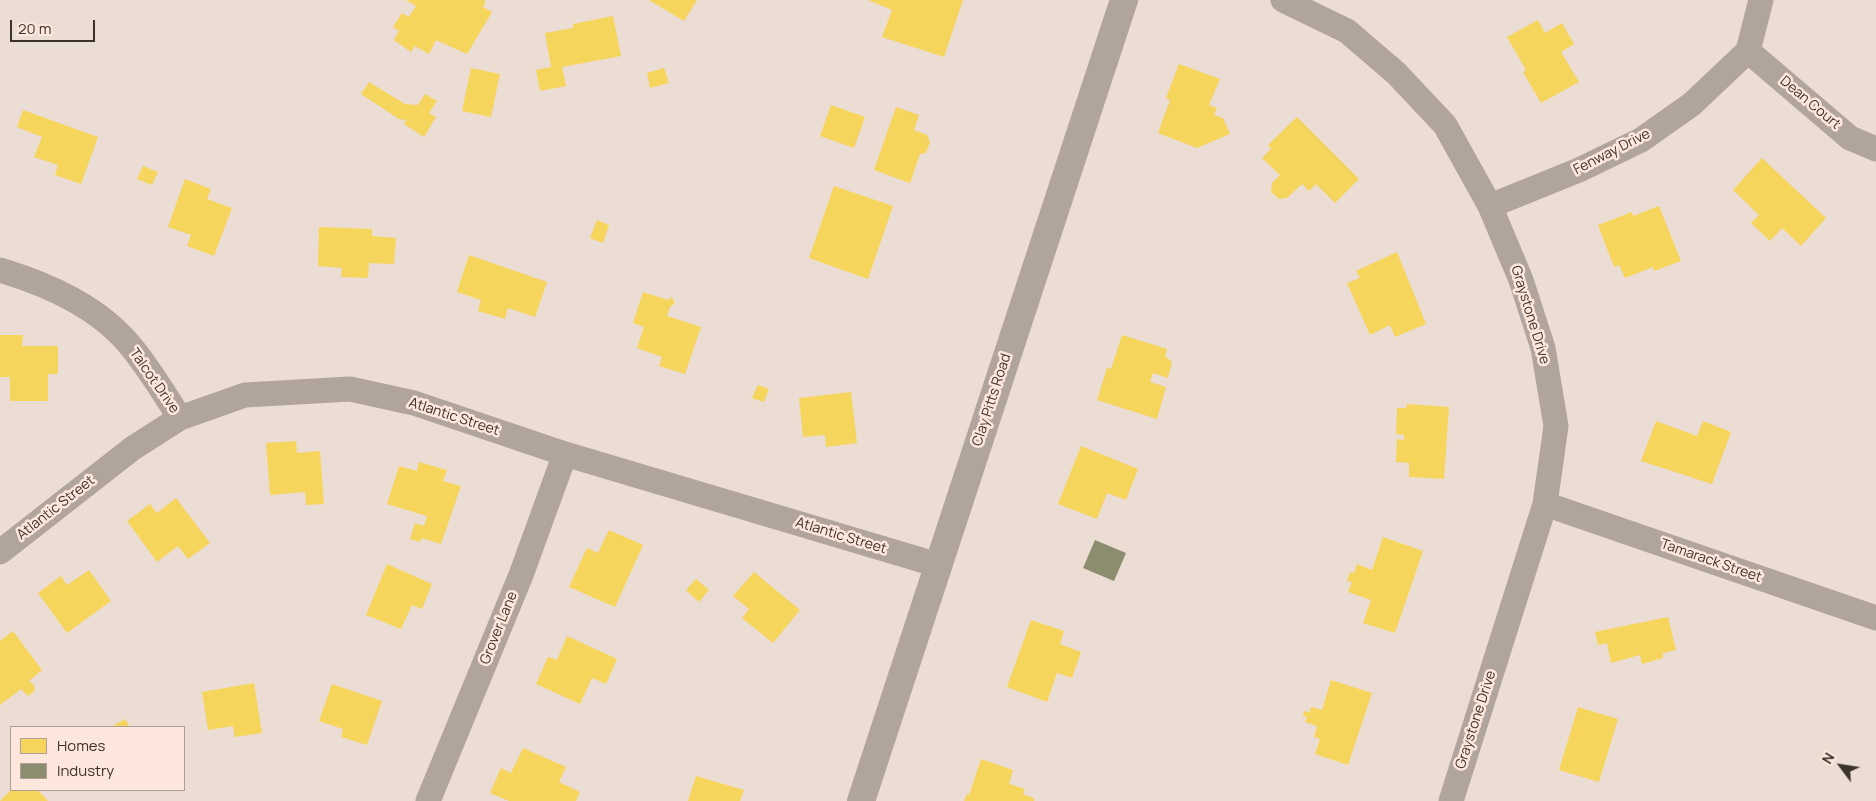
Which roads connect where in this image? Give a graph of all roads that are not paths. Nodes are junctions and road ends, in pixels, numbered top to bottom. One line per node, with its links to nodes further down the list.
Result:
1 (1124, 0): 12 (street, Clay Pitts Road)
2 (1284, 0): 6 (street, Graystone Drive)
3 (1761, 0): 4 (street)
4 (1748, 50): 5 (street, Dean Court); 6 (street, Fenway Drive)
5 (1876, 149)
6 (1490, 206): 10 (street, Graystone Drive)
7 (0, 270): 8 (street, Talcot Drive)
8 (180, 418): 9 (street, Atlantic Street); 11 (street, Atlantic Street)
9 (565, 454): 12 (street, Atlantic Street); 14 (street, Grover Lane)
10 (1545, 504): 13 (street, Tamarack Street); 16 (street, Graystone Drive)
11 (0, 552)
12 (938, 565): 15 (street, Clay Pitts Road)
13 (1876, 618)
14 (428, 801)
15 (861, 801)
16 (1450, 801)

